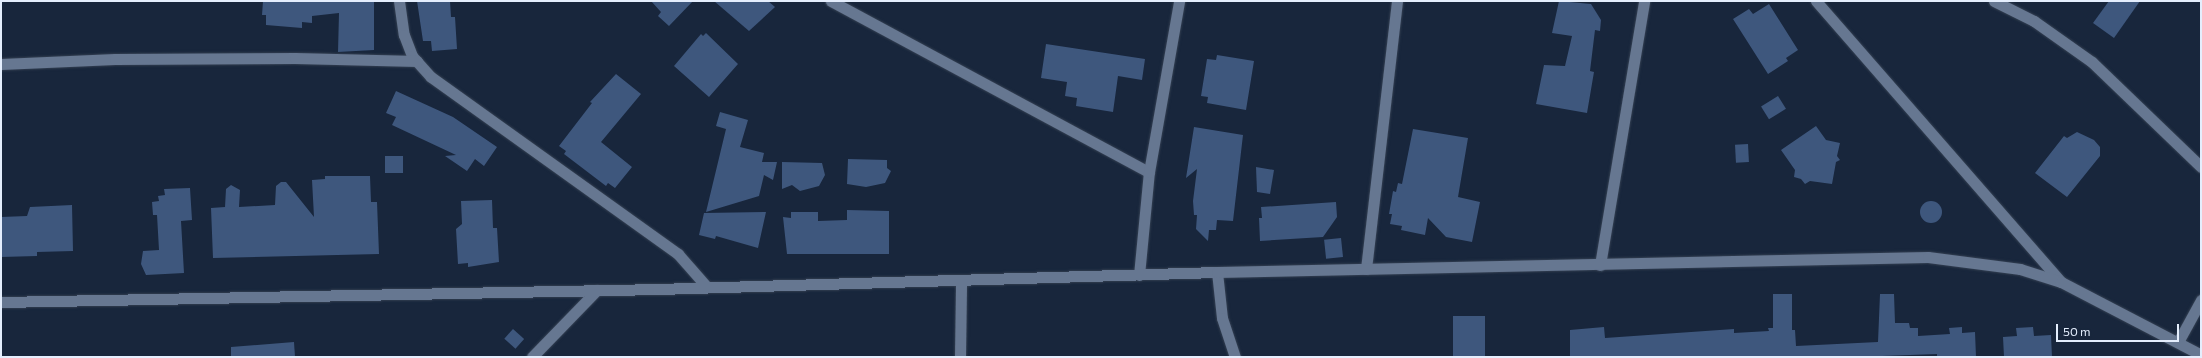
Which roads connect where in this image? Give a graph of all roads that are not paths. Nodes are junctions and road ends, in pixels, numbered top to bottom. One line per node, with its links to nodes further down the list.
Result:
1 (399, 1): 8 (street)
2 (831, 1): 11 (street)
3 (1179, 1): 11 (street)
4 (1397, 1): 13 (street)
5 (1644, 1): 12 (street)
6 (1816, 1): 17 (street)
7 (1994, 1): 10 (street)
8 (417, 61): 9 (street); 18 (street)
9 (1, 64)
10 (2201, 167)
11 (1149, 172): 15 (street)
12 (1600, 265): 13 (street); 17 (street)
13 (1366, 269): 14 (street)
14 (1217, 272): 15 (street); 26 (street)
15 (1139, 275): 16 (street)
16 (961, 281): 18 (street); 25 (street)
17 (2061, 282): 22 (street)
18 (706, 286): 19 (street)
19 (598, 290): 21 (street); 24 (street)
20 (2201, 300): 22 (street)
21 (1, 302)
22 (2178, 342): 23 (street)
23 (2201, 355)
24 (532, 357)
25 (960, 357)
26 (1235, 357)

